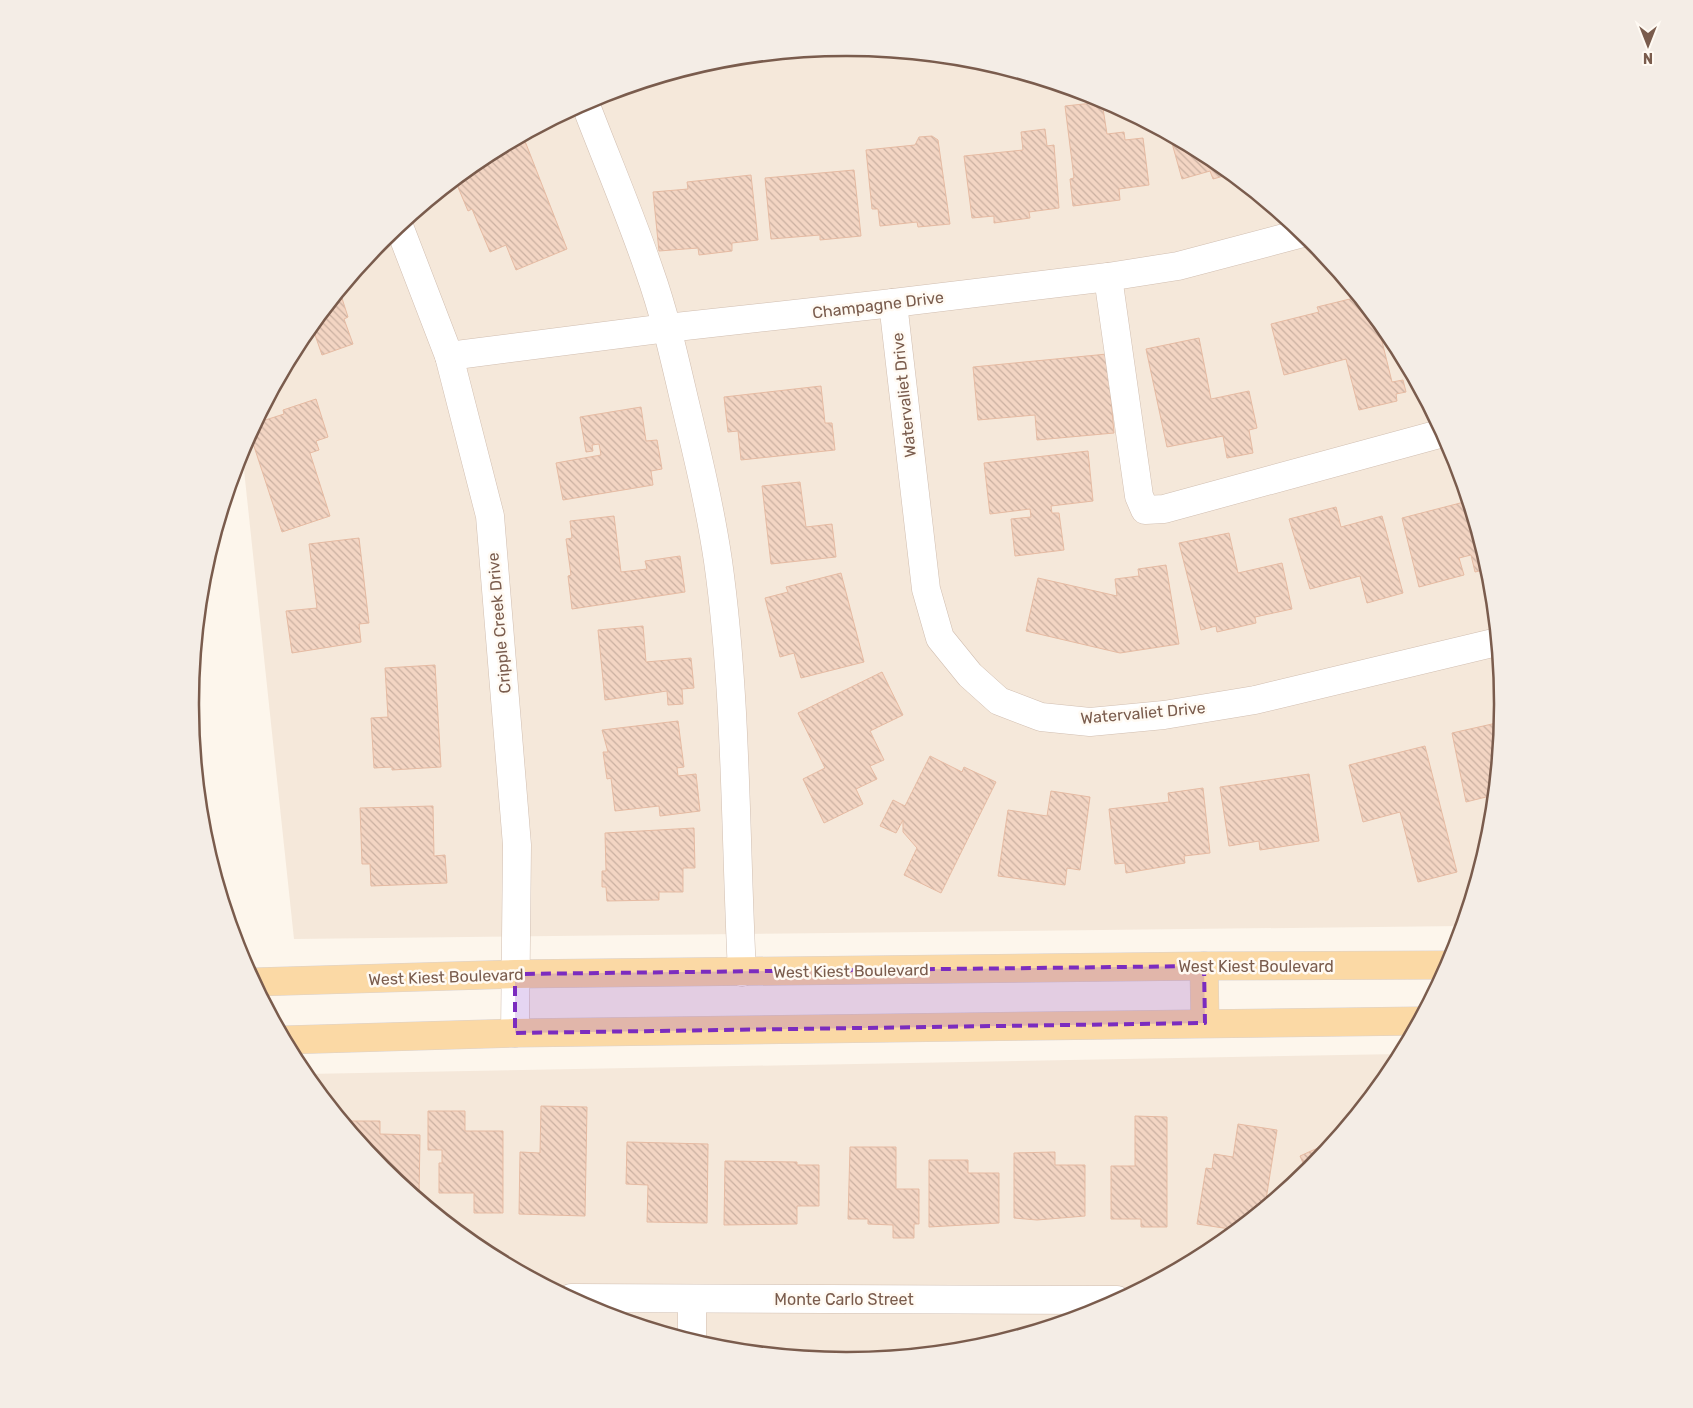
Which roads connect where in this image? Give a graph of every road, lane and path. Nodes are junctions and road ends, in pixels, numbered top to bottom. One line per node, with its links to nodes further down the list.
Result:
1 (588, 111): 6 (street)
2 (402, 233): 7 (street, Cripple Creek Drive)
3 (1294, 235): 4 (street, Champagne Drive)
4 (1108, 277): 5 (street, Champagne Drive); 8 (street)
5 (893, 303): 6 (street, Champagne Drive); 9 (street, Watervaliet Drive)
6 (667, 328): 7 (street, Champagne Drive); 12 (street)
7 (449, 356): 13 (street, Cripple Creek Drive)
8 (1435, 435)
9 (1491, 643)
10 (1439, 965): 11 (main road, West Kiest Boulevard)
11 (1204, 966): 12 (main road, West Kiest Boulevard); 16 (main road)
12 (742, 972): 13 (main road, West Kiest Boulevard)
13 (516, 974): 14 (main road, West Kiest Boulevard); 17 (street, Cripple Creek Drive)
14 (262, 982)
15 (1411, 1021): 16 (main road)
16 (1206, 1023): 17 (main road)
17 (516, 1033): 18 (main road)
18 (293, 1040)
19 (590, 1298): 20 (street, Monte Carlo Street)
20 (692, 1299): 21 (street, Monte Carlo Street); 22 (street)
21 (1099, 1300)
22 (692, 1333)

